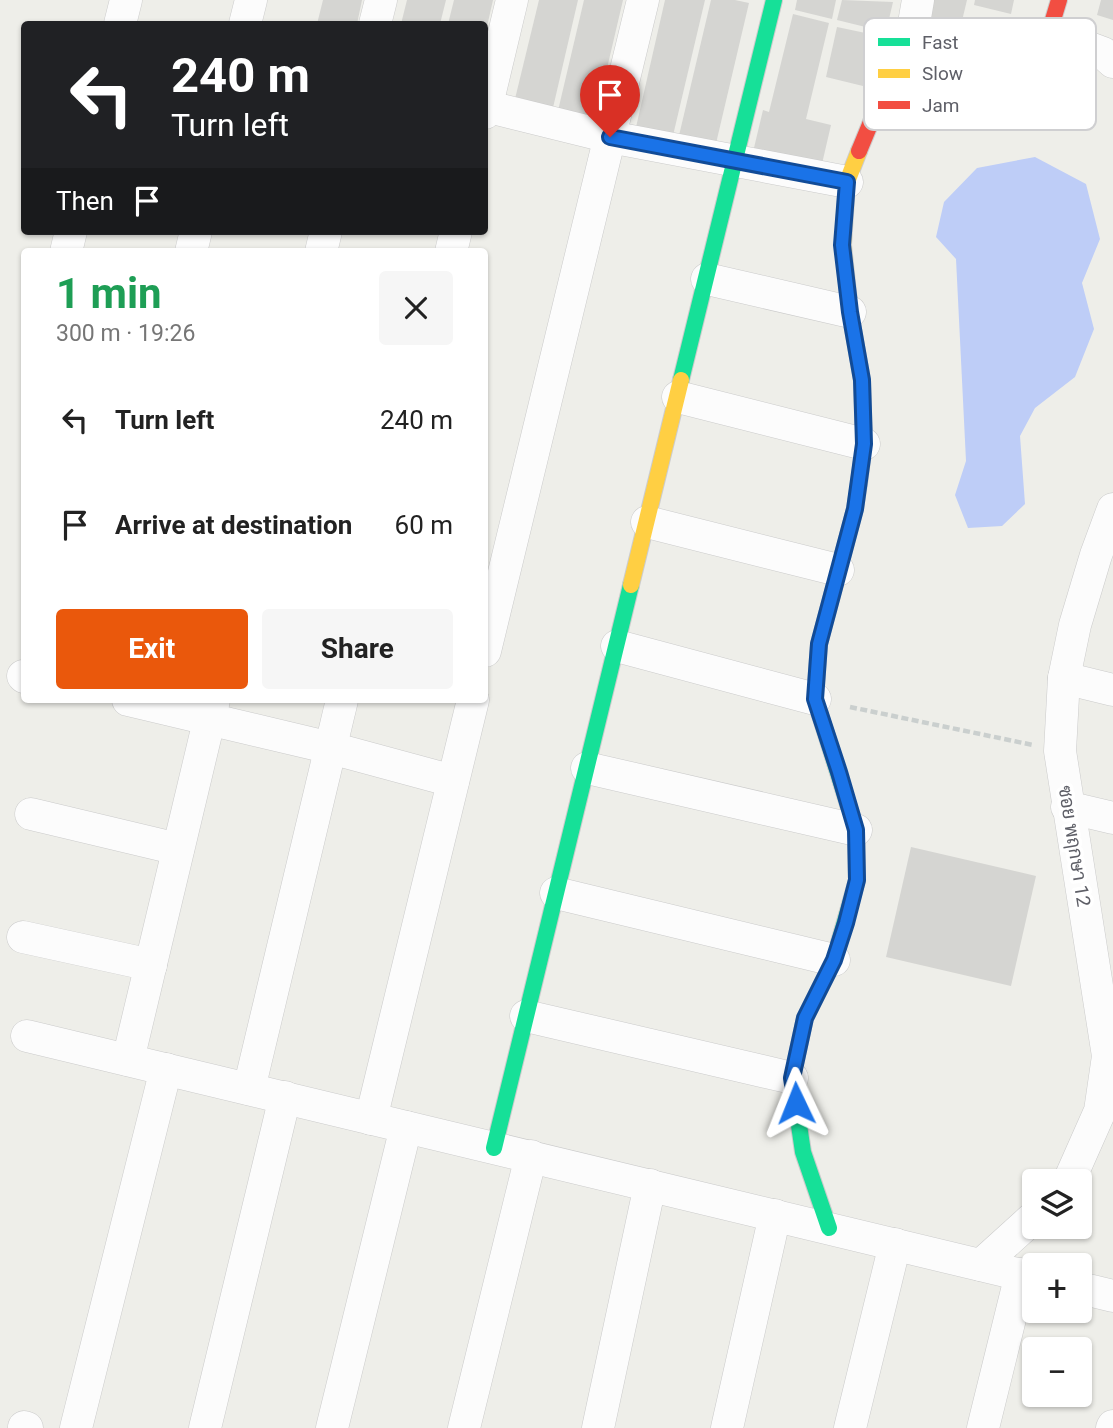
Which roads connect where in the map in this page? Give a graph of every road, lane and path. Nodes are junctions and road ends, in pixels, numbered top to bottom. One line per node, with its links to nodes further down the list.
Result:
1 (125, 0): 11 (street)
2 (251, 0): 12 (street)
3 (381, 0): 13 (street)
4 (512, 0): 14 (street)
5 (643, 0): 17 (street)
6 (774, 0): 18 (street)
7 (918, 0): 9 (street)
8 (1059, 0): 10 (street)
9 (915, 18)
10 (1054, 18)
11 (121, 21)
12 (246, 21)
13 (376, 21)
14 (488, 96)
15 (488, 109): 17 (street)
16 (868, 130): 19 (street)
17 (610, 137): 18 (street); 28 (street)
18 (734, 161): 19 (street); 20 (street)
19 (847, 182): 21 (street)
20 (707, 279): 21 (street); 22 (street)
21 (850, 312): 23 (street)
22 (678, 397): 23 (street); 25 (street)
23 (864, 444): 27 (street)
24 (1113, 509): 26 (street, ซอย พฤกษา 12)
25 (648, 522): 27 (street); 29 (street)
26 (1104, 557): 30 (street, ซอย พฤกษา 12)
27 (838, 570): 32 (street)
28 (488, 639)
29 (617, 646): 32 (street); 39 (street)
30 (1064, 678): 31 (street); 38 (street, ซอย พฤกษา 12)
31 (1113, 690)
32 (815, 699): 38 (path); 44 (street)
33 (156, 703): 36 (street)
34 (341, 703): 37 (street)
35 (472, 703): 40 (street)
36 (212, 709): 37 (street); 45 (street)
37 (331, 748): 40 (street); 56 (street)
38 (1060, 751): 41 (street, ซอย พฤกษา 12)
39 (587, 768): 44 (street); 46 (street)
40 (453, 781): 58 (street)
41 (1067, 807): 43 (street); 48 (street, ซอย พฤกษา 12)
42 (31, 814): 45 (street)
43 (1113, 818)
44 (856, 830): 49 (street)
45 (178, 849): 50 (street)
46 (556, 893): 49 (street); 51 (street)
47 (23, 937): 50 (street)
48 (1101, 939): 62 (street, ซอย พฤกษา 12)
49 (834, 960): 55 (street)
50 (151, 965): 53 (street)
51 (526, 1016): 55 (street); 60 (street)
52 (27, 1036): 53 (street)
53 (128, 1060): 54 (street)
54 (166, 1069): 56 (street); 73 (street)
55 (792, 1078): 65 (street)
56 (249, 1089): 57 (street)
57 (285, 1097): 58 (street); 74 (street)
58 (371, 1119): 59 (street)
59 (406, 1127): 60 (street); 75 (street)
60 (494, 1148): 61 (street)
61 (531, 1156): 63 (street); 76 (street)
62 (1074, 1169)
63 (650, 1185): 64 (street); 77 (street)
64 (775, 1215): 65 (street); 78 (street)
65 (829, 1228): 67 (street)
66 (1022, 1228): 68 (street)
67 (895, 1244): 68 (street); 79 (street)
68 (981, 1265): 69 (street)
69 (1022, 1275)
70 (1092, 1291): 72 (street)
71 (1022, 1296): 80 (street)
72 (1113, 1296)
73 (76, 1428)
74 (205, 1428)
75 (332, 1428)
76 (464, 1428)
77 (598, 1428)
78 (727, 1428)
79 (850, 1428)
80 (983, 1428)

